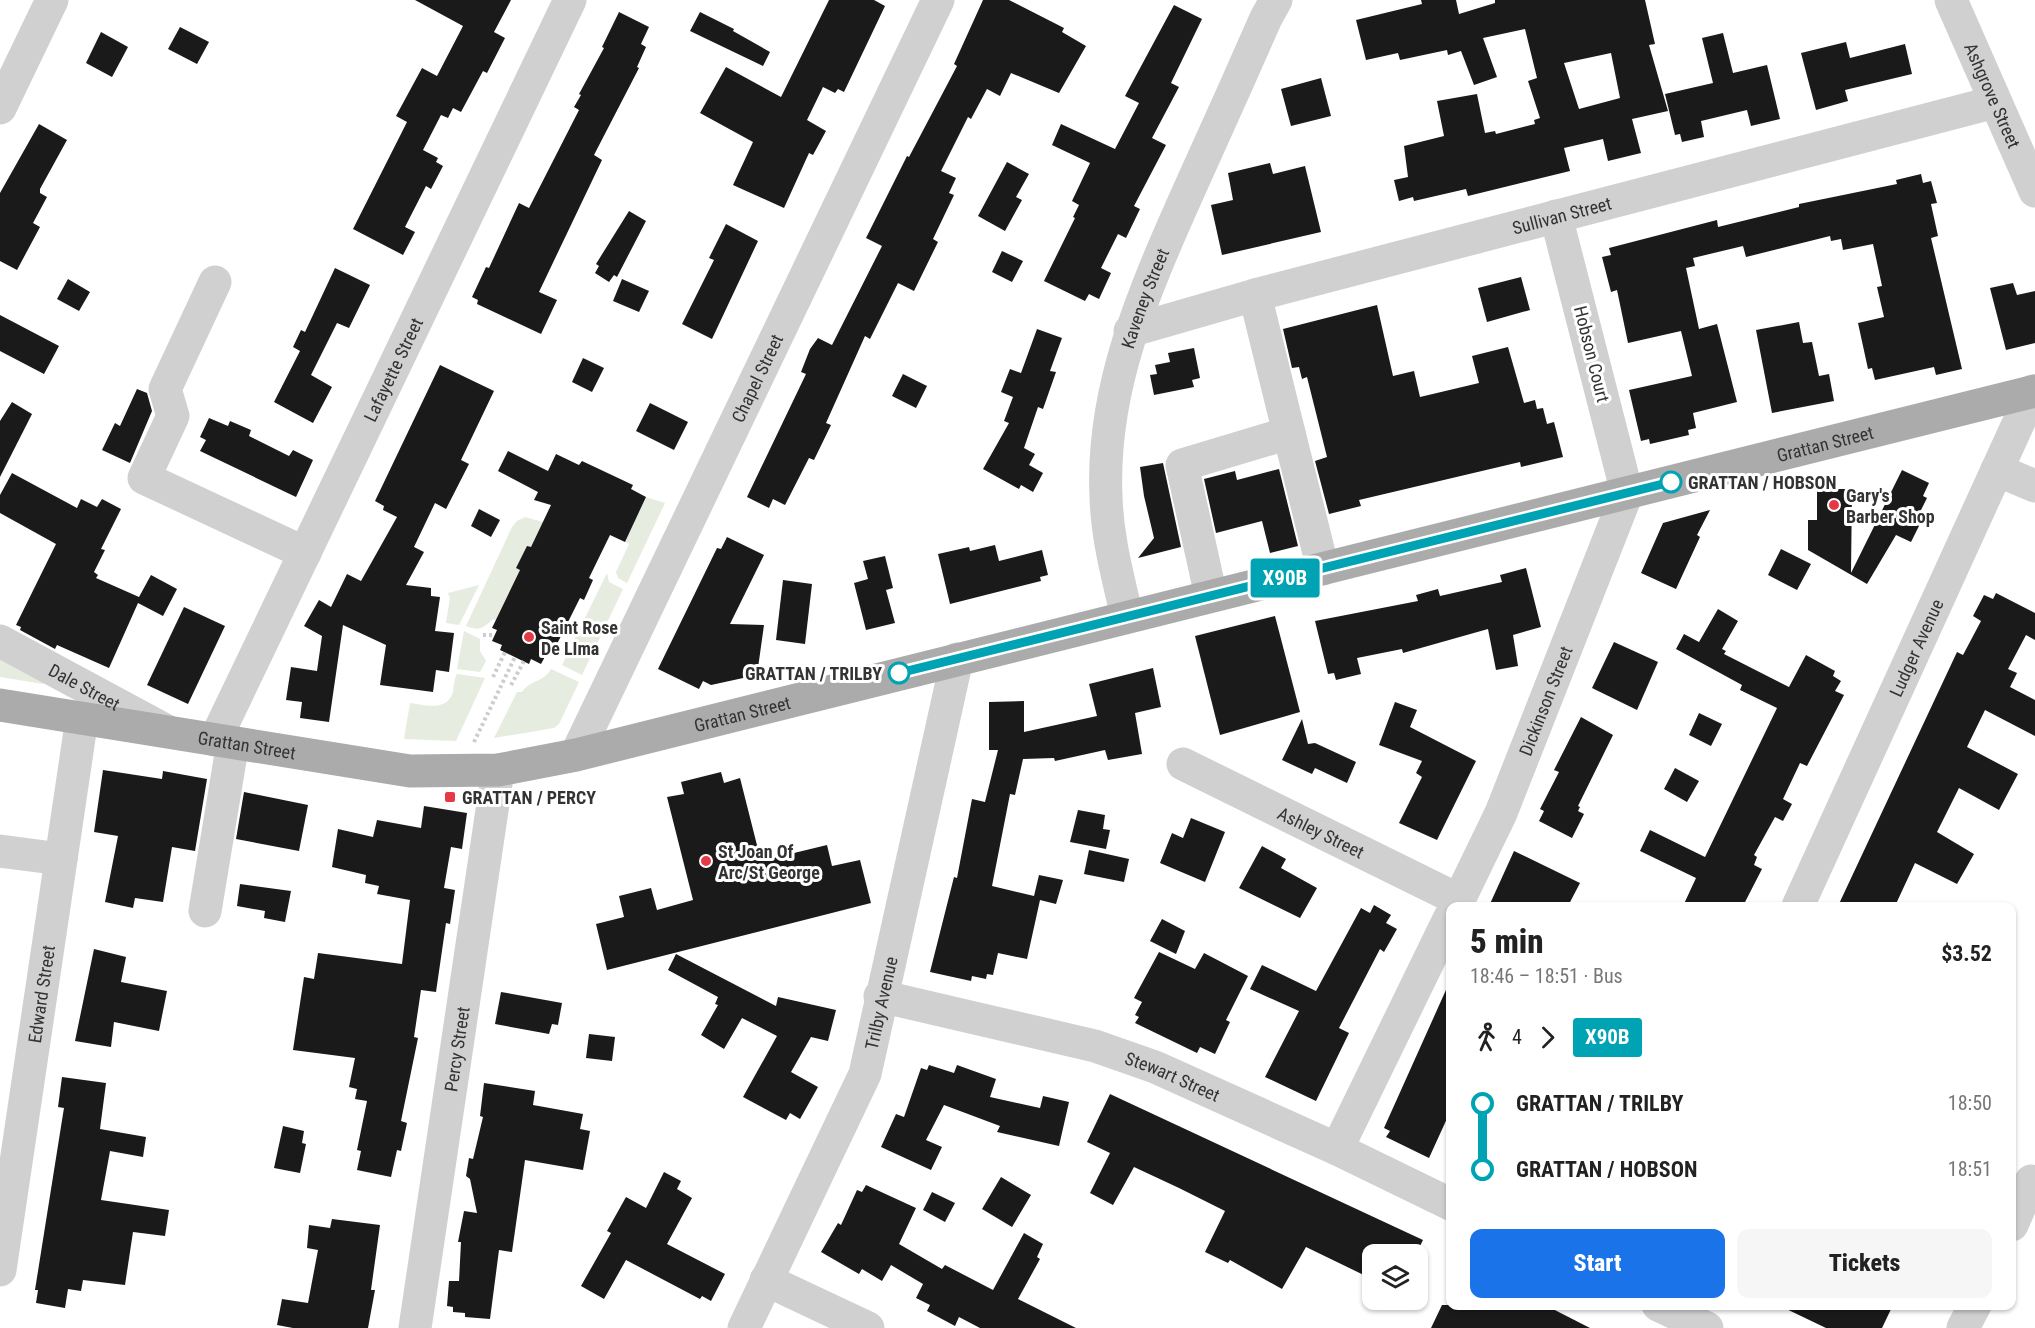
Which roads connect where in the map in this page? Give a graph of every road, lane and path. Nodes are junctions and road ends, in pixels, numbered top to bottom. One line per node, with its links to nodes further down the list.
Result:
1 (52, 0): 7 (street)
2 (570, 0): 17 (street, Lafayette Street)
3 (938, 0): 35 (street, Chapel Street)
4 (1276, 0): 12 (street, Kaveney Street)
5 (1951, 0): 6 (street, Ashgrove Street)
6 (1995, 102): 8 (street, Ashgrove Street); 9 (street, Sullivan Street)
7 (0, 108)
8 (2035, 191)
9 (1556, 216): 11 (street, Sullivan Street); 16 (street, Hobson Court)
10 (215, 282): 17 (street)
11 (1255, 295): 12 (street, Sullivan Street); 14 (street)
12 (1130, 331): 20 (street, Kaveney Street)
13 (2034, 391): 15 (street, Ludger Avenue); 16 (main road, Grattan Street)
14 (1289, 433): 18 (street); 19 (street)
15 (2023, 474): 41 (street, Ludger Avenue)
16 (1627, 493): 18 (main road, Grattan Street); 40 (street, Dickinson Street)
17 (305, 553): 33 (street, Lafayette Street)
18 (1323, 569): 19 (main road, Grattan Street)
19 (1211, 596): 20 (main road, Grattan Street)
20 (1127, 617): 26 (main road, Grattan Street)
21 (483, 635): 22 (path)
22 (495, 635)
23 (0, 641): 32 (street, Dale Street)
24 (505, 652): 28 (path)
25 (515, 657): 34 (path)
26 (957, 659): 35 (main road, Grattan Street); 45 (street, Trilby Avenue)
27 (524, 661): 29 (path)
28 (493, 677)
29 (511, 685)
30 (0, 705): 31 (main road, Grattan Street)
31 (82, 718): 32 (main road, Grattan Street); 39 (street, Edward Street)
32 (169, 732): 33 (main road, Grattan Street)
33 (224, 741): 37 (main road, Grattan Street); 43 (street, Lafayette Street)
34 (474, 743)
35 (576, 755): 37 (main road, Grattan Street)
36 (1183, 764): 42 (street, Ashley Street)
37 (498, 770): 54 (street, Percy Street)
38 (0, 851): 39 (street)
39 (61, 860): 50 (street, Edward Street)
40 (1458, 902)
41 (1800, 902)
42 (1446, 903)
43 (205, 911)
44 (1446, 927): 46 (street, Dickinson Street)
45 (880, 996): 46 (street, Stewart Street); 51 (street, Trilby Avenue)
46 (1338, 1149): 48 (street, Stewart Street)
47 (2031, 1182): 49 (street)
48 (1446, 1202)
49 (2016, 1216)
50 (0, 1270)
51 (766, 1280): 55 (street, Trilby Avenue); 56 (street)
52 (1669, 1310): 57 (street)
53 (1972, 1310): 58 (street)
54 (415, 1328)
55 (744, 1328)
56 (868, 1328)
57 (1707, 1328)
58 (1963, 1328)

